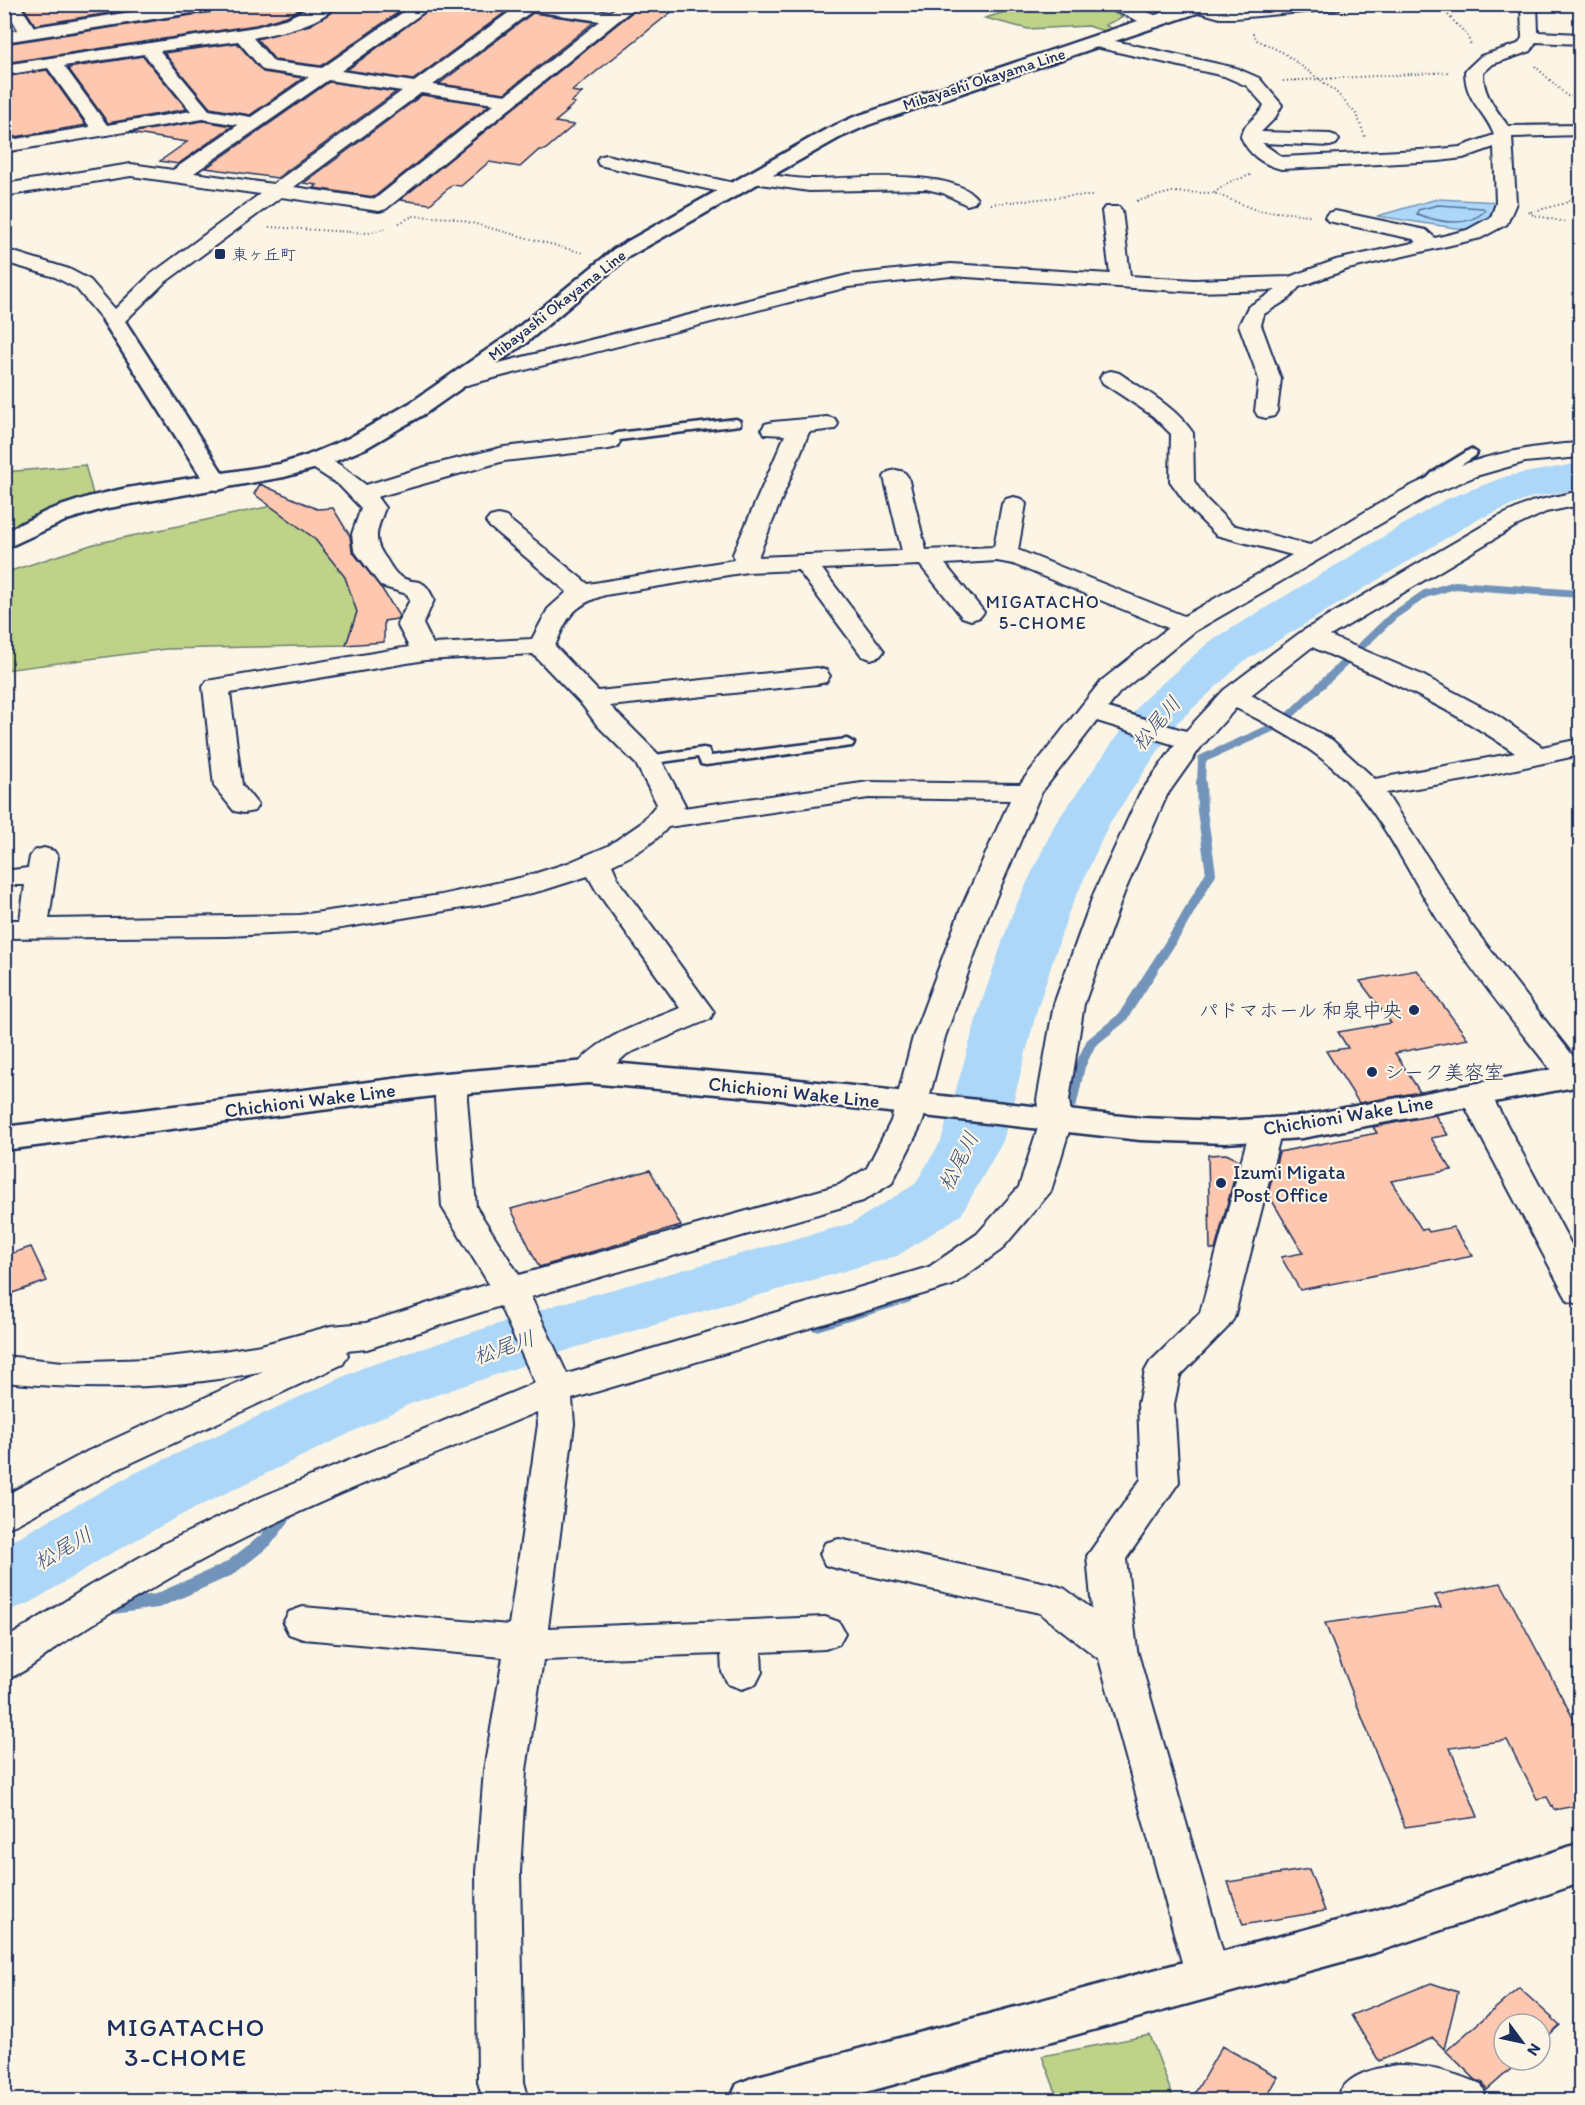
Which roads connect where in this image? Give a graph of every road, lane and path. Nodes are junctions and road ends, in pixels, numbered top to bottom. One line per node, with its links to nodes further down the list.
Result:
1 (10, 4): 17 (street)
2 (114, 4): 14 (street)
3 (329, 4): 16 (street)
4 (428, 4): 27 (street)
5 (631, 4): 13 (street)
6 (1112, 4): 15 (street)
7 (1338, 4): 12 (street)
8 (1366, 4): 23 (path)
9 (1529, 4): 19 (street)
10 (215, 5): 14 (street); 16 (street)
11 (526, 5): 13 (street); 30 (street)
12 (1208, 8): 15 (main road, Mibayashi Okayama Line); 28 (path)
13 (614, 18): 32 (street)
14 (124, 19): 17 (street)
15 (1156, 22): 21 (main road, Mibayashi Okayama Line)
16 (237, 29): 22 (street); 27 (street)
17 (29, 33): 18 (street)
18 (4, 37)
19 (1530, 37): 20 (street); 23 (street)
20 (1581, 39)
21 (1097, 42): 29 (street); 45 (main road, Mibayashi Okayama Line)
22 (148, 48): 24 (street); 33 (street)
23 (1513, 51): 26 (street); 31 (path)
24 (52, 62): 25 (street); 36 (street)
25 (4, 70)
26 (1474, 71): 28 (path); 38 (street)
27 (326, 75): 30 (street); 34 (street)
28 (1318, 80): 29 (path); 40 (path)
29 (1253, 82): 37 (street)
30 (418, 88): 32 (street); 49 (street)
31 (1581, 96)
32 (507, 101): 49 (street)
33 (203, 114): 34 (street); 36 (street)
34 (256, 123): 44 (street)
35 (1581, 129): 38 (street)
36 (102, 131): 41 (street)
37 (1250, 137): 39 (street); 43 (street)
38 (1502, 137): 40 (street); 43 (street); 54 (street)
39 (1343, 140)
40 (1367, 140)
41 (4, 147)
42 (606, 161): 46 (street)
43 (1281, 163): 50 (path)
44 (177, 176): 47 (street); 49 (street)
45 (753, 178): 46 (main road, Mibayashi Okayama Line); 51 (street)
46 (734, 189): 64 (main road, Mibayashi Okayama Line)
47 (4, 190)
48 (1581, 190): 55 (path)
49 (280, 191): 59 (street)
50 (1214, 193): 52 (path); 56 (path)
51 (967, 199): 53 (path)
52 (1131, 202)
53 (1109, 212): 61 (street); 65 (street)
54 (1503, 212): 55 (path); 55 (path); 62 (street)
55 (1530, 212): 57 (path)
56 (1335, 217): 62 (street)
57 (1565, 222)
58 (396, 224): 64 (path)
59 (233, 225): 60 (path); 67 (street)
60 (388, 228)
61 (1093, 228)
62 (1432, 245): 66 (street)
63 (4, 255): 67 (street)
64 (609, 261): 69 (main road, Mibayashi Okayama Line)
65 (1121, 281): 66 (street); 69 (street)
66 (1292, 283): 70 (street)
67 (114, 321): 81 (main road)
68 (1111, 378): 91 (street)
69 (459, 380): 78 (main road, Mibayashi Okayama Line)
70 (1266, 411)
71 (736, 423): 75 (lane)
72 (827, 424): 73 (street)
73 (800, 427): 74 (street); 79 (street)
74 (773, 429)
75 (609, 442): 84 (street)
76 (1581, 450): 83 (street)
77 (1471, 453): 83 (lane)
78 (316, 460): 81 (main road, Mibayashi Okayama Line); 84 (street)
79 (783, 466): 80 (street); 86 (street)
80 (806, 468)
81 (217, 483): 90 (main road, Mibayashi Okayama Line)
82 (875, 490): 93 (street)
83 (1422, 490): 91 (street)
84 (364, 493): 104 (street)
85 (1580, 501): 101 (street)
86 (767, 503): 88 (street); 95 (street)
87 (1014, 504): 92 (street)
88 (791, 505)
89 (517, 530): 96 (street)
90 (4, 542)
91 (1313, 553): 98 (street)
92 (1005, 554): 93 (street); 98 (street)
93 (921, 557): 94 (street); 97 (street)
94 (804, 562): 95 (street); 99 (street)
95 (747, 565): 96 (street)
96 (583, 593): 102 (street)
97 (971, 612)
98 (1186, 626): 108 (street)
99 (855, 629): 100 (street); 103 (street)
100 (827, 636)
101 (1310, 637): 106 (street); 112 (street)
102 (542, 646): 104 (street); 107 (street)
103 (871, 651)
104 (425, 652): 116 (street)
105 (817, 676): 107 (street)
106 (1233, 696): 109 (street); 114 (street)
107 (592, 700): 113 (street)
108 (1095, 712): 109 (street); 115 (street)
109 (1188, 740): 126 (street)
110 (847, 743): 113 (lane)
111 (1581, 747): 112 (street)
112 (1536, 755): 114 (street)
113 (648, 760): 117 (street)
114 (1368, 788): 122 (street)
115 (1028, 792): 117 (street); 125 (street)
116 (244, 805)
117 (663, 819): 118 (street)
118 (596, 861): 120 (street); 121 (street)
119 (10, 878): 120 (street)
120 (19, 929)
121 (588, 1072): 123 (main road, Chichioni Wake Line); 125 (main road, Chichioni Wake Line)
122 (1577, 1076): 124 (main road, Chichioni Wake Line)
123 (452, 1083): 128 (main road, Chichioni Wake Line); 130 (street)
124 (1475, 1095): 127 (main road, Chichioni Wake Line); 129 (street)
125 (919, 1105): 126 (main road, Chichioni Wake Line); 130 (street)
126 (1045, 1120): 127 (main road, Chichioni Wake Line); 133 (street)
127 (1266, 1129): 139 (street)
128 (4, 1139)
129 (1581, 1292)
130 (512, 1294): 131 (street); 133 (street)
131 (367, 1336): 132 (street); 134 (street)
132 (4, 1369)
133 (553, 1388): 138 (street); 140 (street)
134 (4, 1514)
135 (839, 1554): 139 (street)
136 (303, 1623): 138 (street)
137 (825, 1633): 138 (street)
138 (526, 1642): 144 (street)
139 (1117, 1650): 142 (street)
140 (4, 1664)
141 (1581, 1863): 142 (main road)
142 (1208, 1977): 143 (main road)
143 (811, 2092): 145 (main road)
144 (506, 2100)
145 (754, 2100)
146 (1359, 2100): 147 (street)
147 (1465, 2100)

